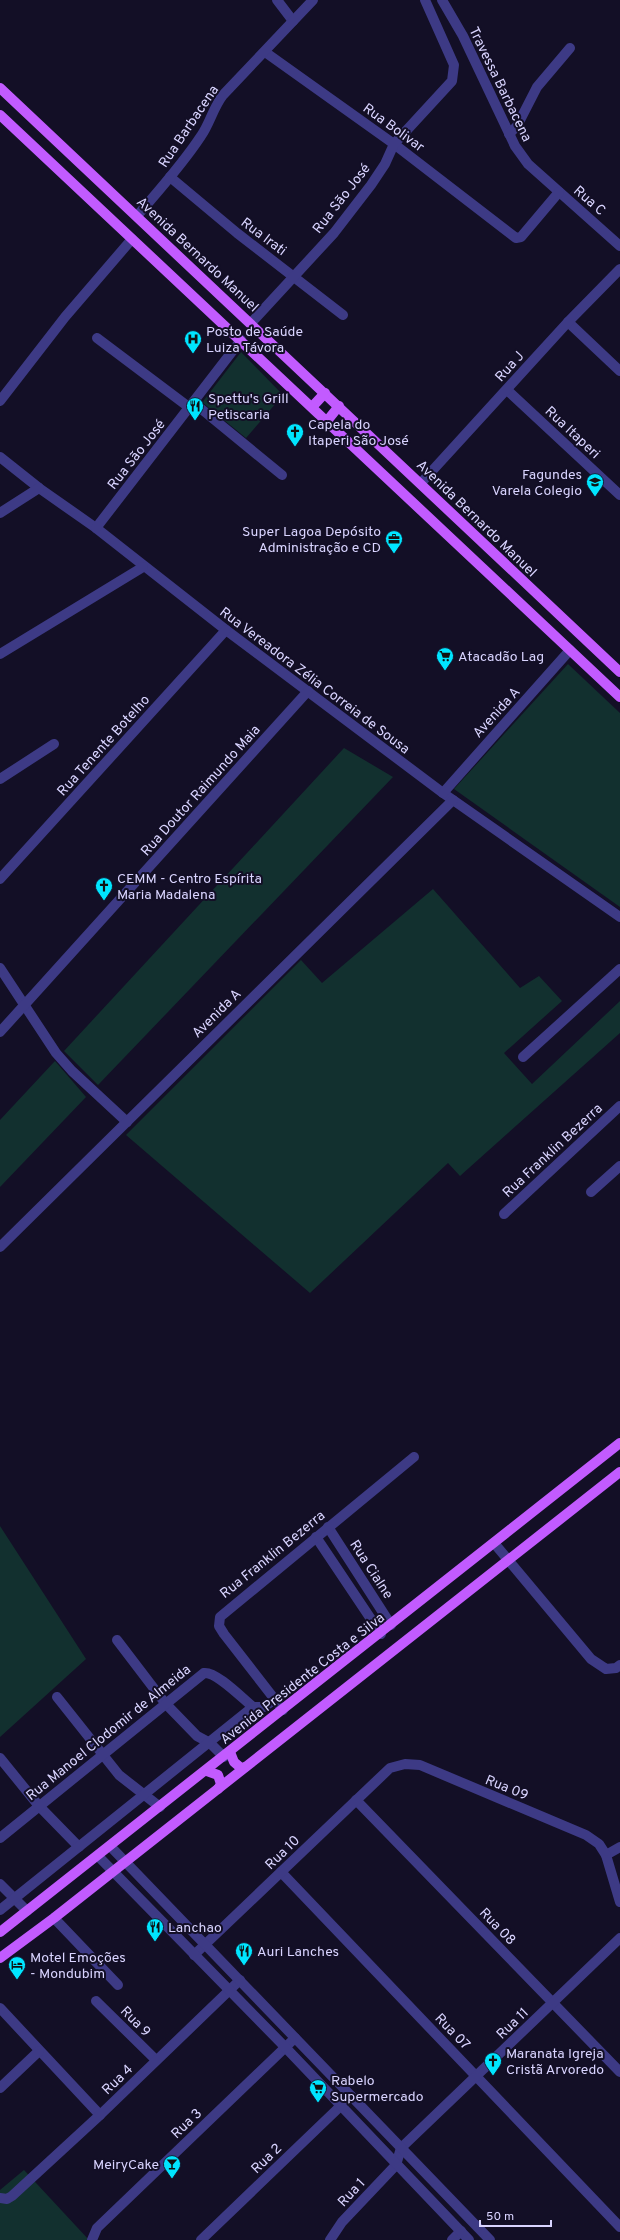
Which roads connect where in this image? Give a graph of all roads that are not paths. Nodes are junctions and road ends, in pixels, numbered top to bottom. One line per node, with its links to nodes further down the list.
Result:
1 (276, 0): 5 (street)
2 (313, 0): 5 (street, Rua Barbacena)
3 (425, 0): 11 (street, Rua São José)
4 (442, 0): 10 (street, Travessa Barbacena)
5 (293, 21): 7 (street, Rua Barbacena)
6 (570, 48): 10 (street)
7 (265, 52): 11 (street, Rua Bolivar); 12 (street, Rua Barbacena)
8 (2, 93): 14 (main road, Avenida Bernardo Manuel)
9 (0, 115): 15 (main road)
10 (509, 134): 13 (street, Travessa Barbacena)
11 (394, 144): 13 (street, Rua Bolivar); 18 (street, Rua São José)
12 (170, 177): 14 (street, Rua Barbacena); 18 (street, Rua Irati)
13 (559, 192): 16 (street, Rua C)
14 (137, 216): 21 (main road, Avenida Bernardo Manuel)
15 (132, 239): 23 (main road); 27 (street)
16 (620, 246)
17 (620, 269): 20 (street, Rua J)
18 (294, 276): 19 (street, Rua Irati); 21 (street, Rua São José)
19 (343, 315)
20 (568, 322): 24 (street); 25 (street, Rua J)
21 (251, 323): 26 (main road, Avenida Bernardo Manuel)
22 (97, 338): 28 (street)
23 (241, 340): 28 (street, Rua São José); 30 (main road)
24 (620, 371)
25 (507, 390): 34 (street, Rua J); 36 (street, Rua Itaperi)
26 (326, 393): 29 (main road, Avenida Bernardo Manuel); 30 (main road)
27 (0, 401)
28 (192, 405): 33 (street); 38 (street, Rua São José)
29 (339, 406): 31 (main road); 34 (main road, Avenida Bernardo Manuel)
30 (312, 407): 31 (main road)
31 (327, 421): 41 (main road)
32 (0, 457): 35 (street, Rua Vereadora Zélia Correia de Sousa)
33 (282, 475)
34 (421, 483): 43 (main road, Avenida Bernardo Manuel)
35 (39, 488): 37 (street); 38 (street, Rua Vereadora Zélia Correia de Sousa)
36 (620, 495)
37 (0, 513)
38 (96, 528): 39 (street, Rua Vereadora Zélia Correia de Sousa)
39 (143, 567): 40 (street, Rua Vereadora Zélia Correia de Sousa); 42 (street)
40 (226, 630): 44 (street, Rua Vereadora Zélia Correia de Sousa); 50 (street, Rua Tenente Botelho)
41 (570, 650): 45 (main road); 48 (street, Avenida A)
42 (0, 654)
43 (620, 672)
44 (308, 691): 48 (street, Rua Vereadora Zélia Correia de Sousa); 54 (street, Rua Doutor Raimundo Maia)
45 (620, 697)
46 (54, 744): 47 (street)
47 (0, 779)
48 (443, 793): 49 (street, Rua Vereadora Zélia Correia de Sousa)
49 (452, 800): 51 (street, Rua Vereadora Zélia Correia de Sousa); 58 (street, Avenida A)
50 (0, 879)
51 (620, 917)
52 (0, 968): 54 (street)
53 (620, 969): 56 (street)
54 (23, 1006): 55 (street, Rua Doutor Raimundo Maia); 58 (street)
55 (0, 1032)
56 (523, 1057)
57 (620, 1107): 61 (street, Rua Franklin Bezerra)
58 (127, 1122): 62 (street, Avenida A)
59 (620, 1166): 60 (street)
60 (591, 1192)
61 (504, 1214)
62 (0, 1247)
63 (620, 1443): 68 (main road, Avenida Presidente Costa e Silva)
64 (414, 1457): 66 (street, Rua Franklin Bezerra)
65 (620, 1472): 69 (main road)
66 (328, 1527): 67 (street, Rua Franklin Bezerra); 70 (street, Rua Cialne)
67 (316, 1537): 71 (street, Rua Cialne); 75 (street, Rua Franklin Bezerra)
68 (494, 1543): 69 (street); 70 (main road, Avenida Presidente Costa e Silva)
69 (508, 1560): 73 (street); 83 (main road)
70 (391, 1625): 71 (main road, Avenida Presidente Costa e Silva)
71 (381, 1634): 78 (main road, Avenida Presidente Costa e Silva)
72 (117, 1640): 76 (street)
73 (618, 1666)
74 (57, 1697): 81 (street)
75 (274, 1700): 77 (street); 78 (street, Rua Franklin Bezerra)
76 (165, 1703): 77 (street, Rua Manoel Clodomir de Almeida); 79 (street); 81 (street, Rua Manoel Clodomir de Almeida)
77 (253, 1707): 79 (street)
78 (283, 1710): 80 (main road, Avenida Presidente Costa e Silva)
79 (210, 1743): 80 (street); 87 (street)
80 (227, 1754): 83 (main road); 85 (main road, Avenida Presidente Costa e Silva)
81 (103, 1755): 87 (street); 89 (street, Rua Manoel Clodomir de Almeida)
82 (0, 1758): 89 (street)
83 (245, 1767): 86 (main road)
84 (390, 1768): 88 (street, Rua 10); 95 (street, Rua 09)
85 (207, 1771): 86 (main road); 90 (main road, Avenida Presidente Costa e Silva)
86 (218, 1789): 97 (main road)
87 (146, 1795): 90 (street); 93 (street)
88 (356, 1800): 99 (street, Rua 10); 115 (street, Rua 08)
89 (39, 1806): 91 (street, Rua Manoel Clodomir de Almeida); 93 (street)
90 (160, 1807): 92 (main road, Avenida Presidente Costa e Silva)
91 (0, 1838)
92 (110, 1846): 96 (main road, Avenida Presidente Costa e Silva); 97 (street)
93 (79, 1847): 101 (street)
94 (620, 1847): 95 (street)
95 (606, 1855): 102 (street, Rua 09)
96 (98, 1856): 98 (street); 104 (main road, Avenida Presidente Costa e Silva)
97 (125, 1862): 98 (main road); 108 (street)
98 (113, 1871): 105 (main road); 109 (street)
99 (281, 1872): 108 (street, Rua 10); 122 (street, Rua 07)
100 (0, 1884): 101 (street)
101 (14, 1898): 103 (street); 104 (street)
102 (620, 1902)
103 (0, 1910)
104 (27, 1911): 106 (main road, Avenida Presidente Costa e Silva)
105 (54, 1918): 110 (main road); 112 (street)
106 (0, 1932)
107 (620, 1938): 115 (street, Rua 11)
108 (206, 1944): 109 (street, Rua 10); 111 (street)
109 (194, 1955): 113 (street)
110 (0, 1958)
111 (240, 1980): 113 (street, Rua 4); 117 (street)
112 (118, 1985)
113 (229, 1990): 118 (street); 120 (street, Rua 4)
114 (96, 2001): 120 (street, Rua 9)
115 (553, 2003): 121 (street, Rua 08); 122 (street, Rua 11)
116 (0, 2008): 119 (street)
117 (295, 2038): 118 (street, Rua 3); 124 (street)
118 (285, 2047): 125 (street); 132 (street, Rua 3)
119 (40, 2051): 123 (street); 126 (street)
120 (156, 2060): 126 (street, Rua 4)
121 (620, 2072)
122 (477, 2076): 127 (street, Rua 11); 130 (street, Rua 07)
123 (0, 2088)
124 (351, 2096): 125 (street, Rua 2); 127 (street)
125 (340, 2106): 128 (street); 133 (street, Rua 2)
126 (100, 2115): 129 (street, Rua 4)
127 (401, 2148): 128 (street); 137 (street)
128 (396, 2165): 131 (street); 134 (street, Rua 1)
129 (0, 2198)
130 (620, 2226)
131 (461, 2232): 135 (street); 136 (street)
132 (92, 2240)
133 (201, 2240)
134 (330, 2240)
135 (452, 2240)
136 (469, 2240)
137 (490, 2240)

